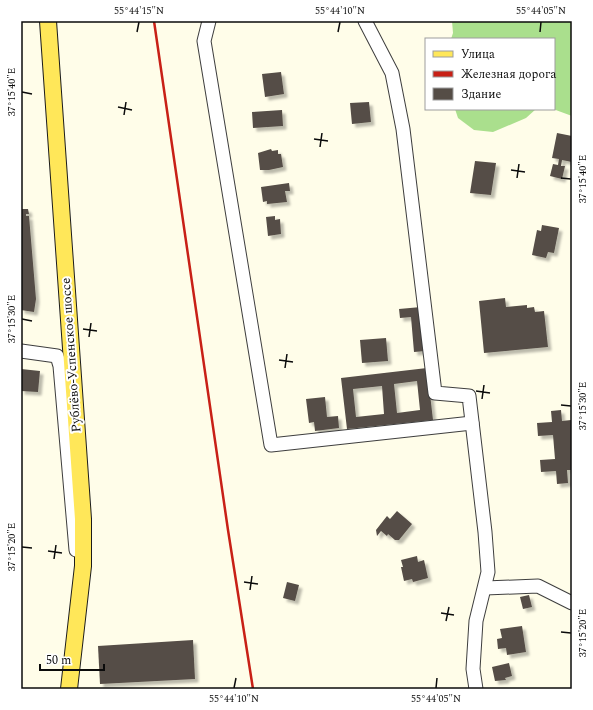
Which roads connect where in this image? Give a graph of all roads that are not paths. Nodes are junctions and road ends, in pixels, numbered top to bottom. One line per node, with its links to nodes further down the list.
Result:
1 (48, 21): 7 (main road, Рублёво-Успенское шоссе)
2 (210, 21): 5 (street)
3 (365, 21): 5 (street)
4 (21, 351): 7 (street)
5 (472, 423): 6 (street)
6 (485, 588): 8 (street); 10 (street)
7 (80, 595): 9 (main road, Рублёво-Успенское шоссе)
8 (572, 602)
9 (69, 689)
10 (476, 689)

